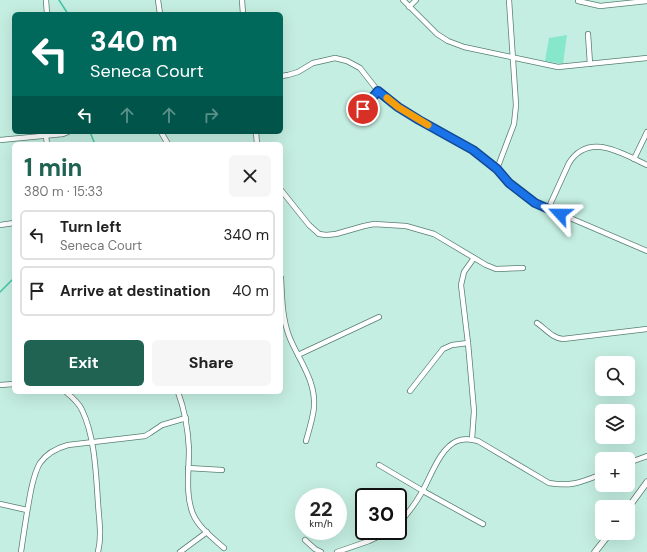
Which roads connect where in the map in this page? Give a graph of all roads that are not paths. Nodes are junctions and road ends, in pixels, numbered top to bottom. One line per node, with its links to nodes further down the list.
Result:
1 (46, 0): 10 (street)
2 (158, 0): 11 (street)
3 (242, 0): 12 (street)
4 (402, 0): 9 (street)
5 (416, 0): 9 (street)
6 (509, 0): 14 (street)
7 (578, 1): 8 (street)
8 (647, 1)
9 (409, 7): 14 (street)
10 (47, 12)
11 (160, 12)
12 (243, 12)
13 (588, 34): 16 (street)
14 (513, 58): 16 (street); 27 (street)
15 (647, 58): 16 (street)
16 (590, 64)
17 (283, 76): 18 (street)
18 (378, 91): 19 (street); 27 (street)
19 (355, 119)
20 (647, 132): 25 (street)
21 (63, 134): 22 (street)
22 (46, 136): 23 (street); 24 (street)
23 (0, 140)
24 (47, 142)
25 (634, 159): 26 (street); 29 (street)
26 (647, 164)
27 (497, 169): 29 (street)
28 (283, 192): 33 (street)
29 (548, 209): 32 (street)
30 (12, 223): 31 (street)
31 (0, 225)
32 (647, 251)
33 (474, 258): 34 (street); 39 (street)
34 (524, 268)
35 (283, 303): 40 (street)
36 (379, 317): 40 (street)
37 (537, 323): 38 (street)
38 (647, 329)
39 (468, 343): 43 (street); 47 (street)
40 (298, 355): 48 (street)
41 (12, 384): 42 (street)
42 (0, 385)
43 (410, 391)
44 (68, 394): 49 (street)
45 (179, 394): 46 (street)
46 (186, 418): 49 (street); 53 (street)
47 (472, 440): 55 (street); 57 (street)
48 (306, 441)
49 (91, 442): 60 (street); 69 (street)
50 (647, 456): 51 (street)
51 (635, 460)
52 (379, 464): 57 (street)
53 (188, 468): 54 (street); 63 (street)
54 (222, 470)
55 (595, 476)
56 (647, 482): 58 (street)
57 (423, 491): 61 (street); 62 (street)
58 (634, 500)
59 (0, 504): 60 (street)
60 (27, 510): 68 (street)
61 (407, 515)
62 (483, 524)
63 (207, 532): 67 (street); 70 (street)
64 (305, 540): 71 (street)
65 (371, 540): 72 (street)
66 (604, 540): 73 (street)
67 (224, 548)
68 (21, 552)
69 (98, 552)
70 (180, 552)
71 (321, 552)
72 (337, 552)
73 (595, 552)

